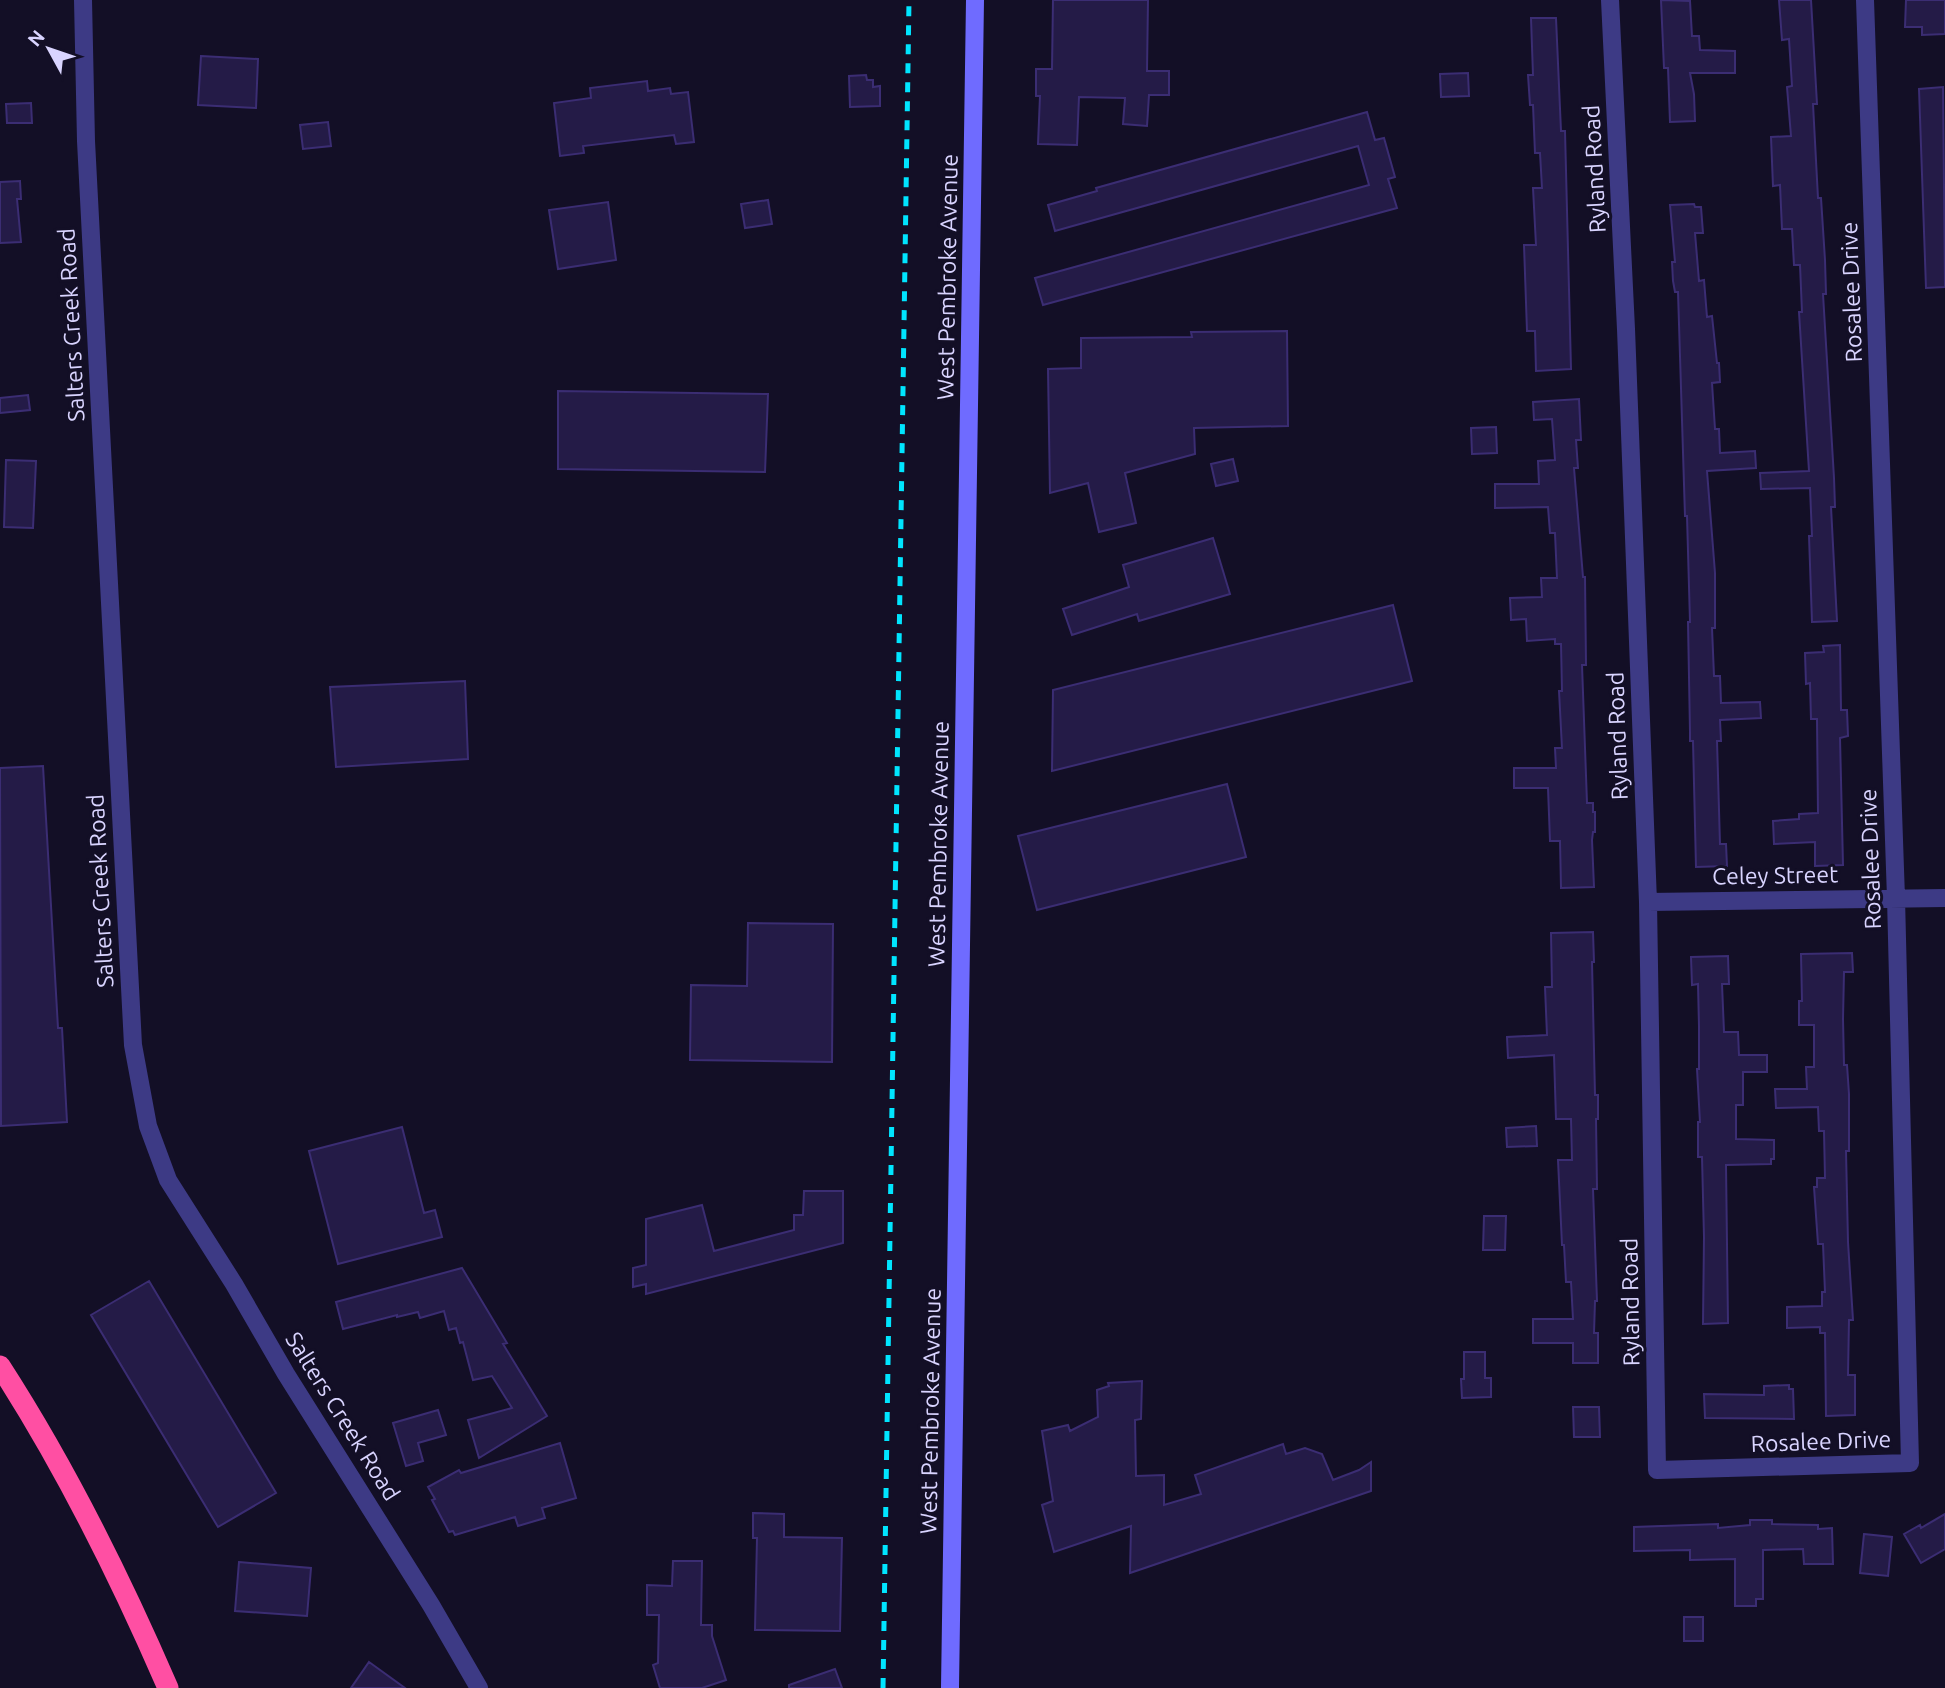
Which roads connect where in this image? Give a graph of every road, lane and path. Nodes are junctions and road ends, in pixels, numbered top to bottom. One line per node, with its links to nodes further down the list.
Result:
1 (83, 0): 11 (street, Salters Creek Road)
2 (975, 0): 12 (main road, West Pembroke Avenue)
3 (1610, 0): 7 (street, Ryland Road)
4 (1865, 0): 5 (street, Rosalee Drive)
5 (1896, 898): 6 (street, Celey Street); 7 (street, Celey Street); 9 (street, Rosalee Drive)
6 (1945, 898)
7 (1648, 902): 9 (street, Ryland Road)
8 (0, 1366): 10 (highway)
9 (1657, 1470)
10 (168, 1688)
11 (479, 1688)
12 (950, 1688)

